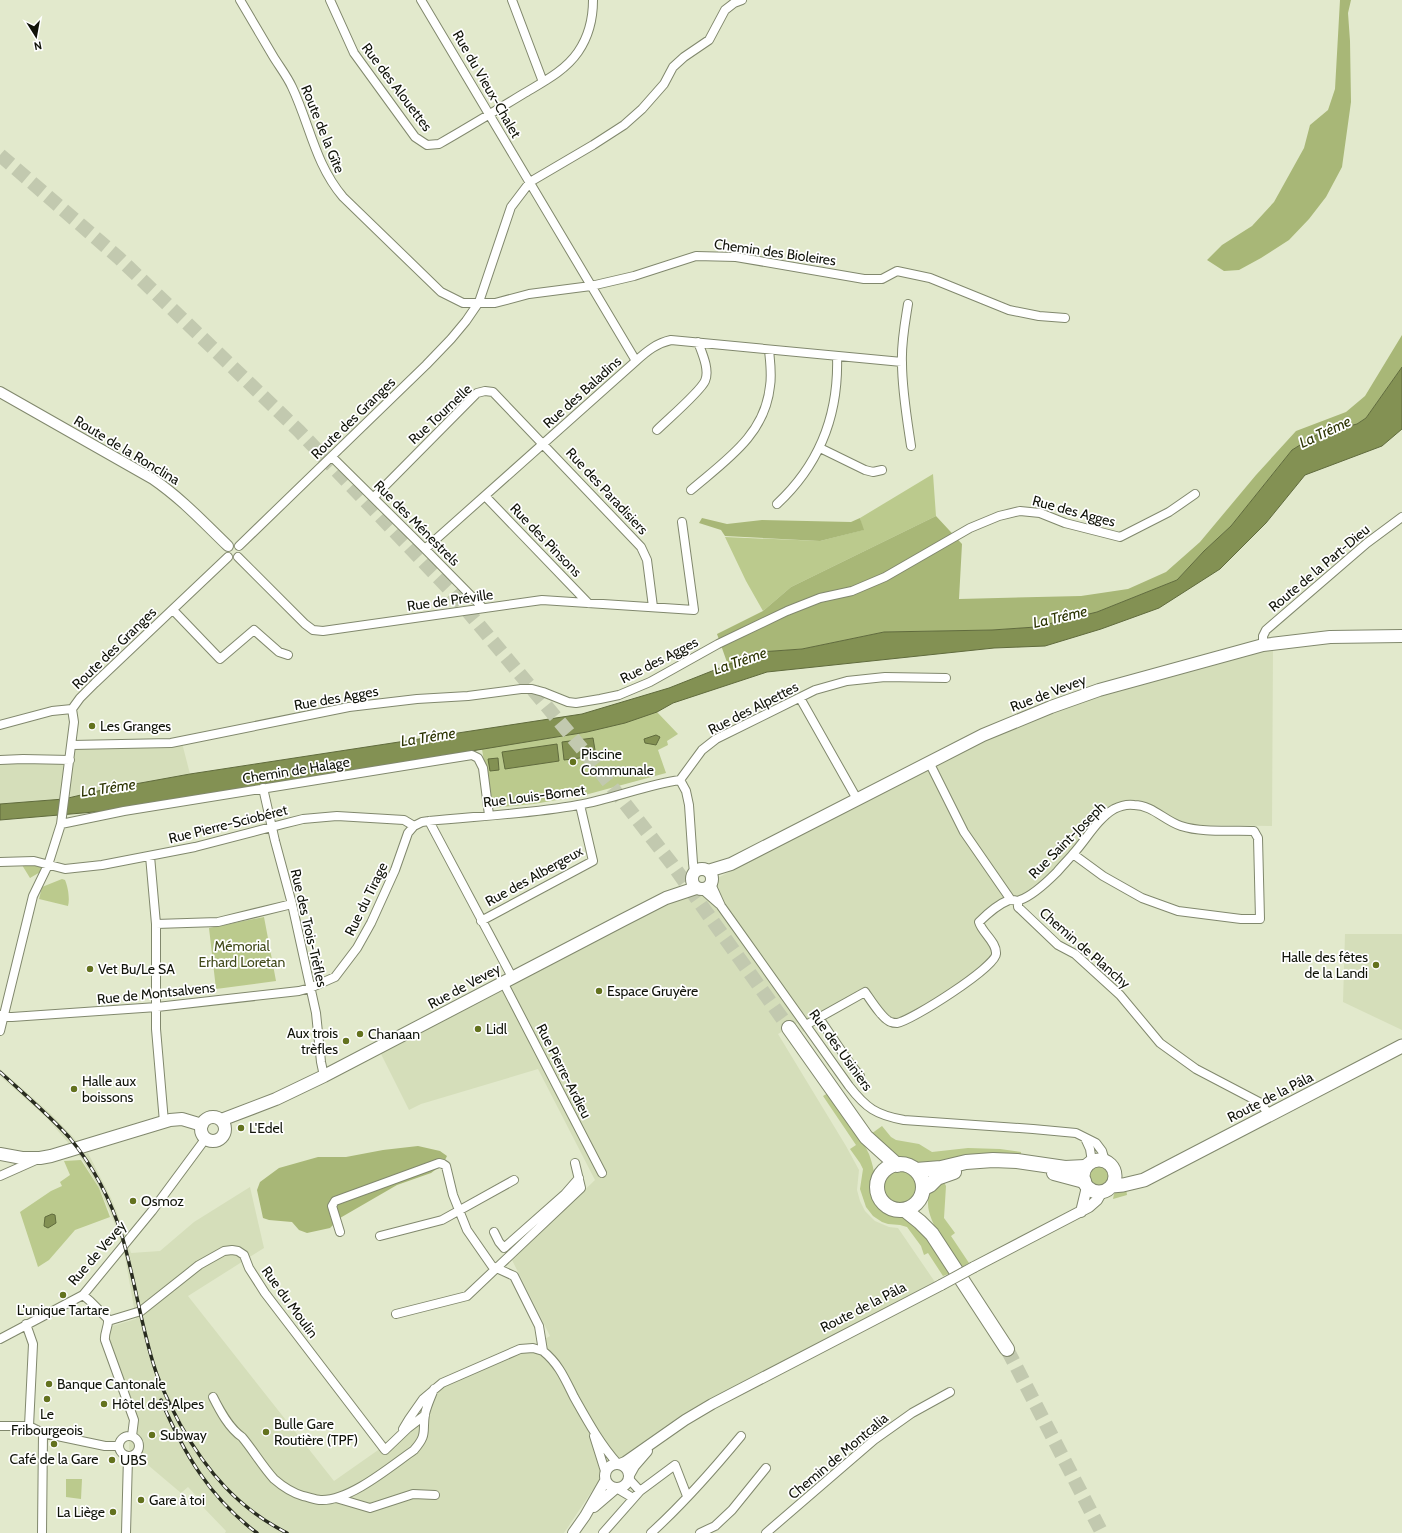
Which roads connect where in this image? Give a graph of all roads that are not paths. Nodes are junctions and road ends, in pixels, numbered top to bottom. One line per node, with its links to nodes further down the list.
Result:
1 (240, 0): 11 (street, Route de la Gîte)
2 (330, 0): 8 (street, Rue des Alouettes)
3 (421, 0): 8 (street, Rue du Vieux-Chalet)
4 (512, 0): 7 (street)
5 (593, 0): 7 (street, Rue des Alouettes)
6 (742, 0): 9 (street)
7 (543, 82): 8 (street, Rue des Alouettes)
8 (490, 114): 9 (street, Rue du Vieux-Chalet)
9 (530, 182): 10 (street, Rue des Baladins); 11 (street, Route des Granges)
10 (591, 286): 11 (street, Chemin des Bioleires); 13 (street, Chemin des Bioleires); 17 (street, Rue des Baladins)
11 (479, 302): 24 (street, Route des Granges)
12 (908, 304): 18 (street)
13 (1064, 318)
14 (698, 342): 15 (street); 17 (street); 20 (street)
15 (769, 350): 16 (street); 26 (street)
16 (837, 356): 18 (street); 23 (street)
17 (636, 361): 21 (street, Rue des Baladins)
18 (902, 362): 22 (street)
19 (0, 392): 33 (street, Route de la Ronclina)
20 (657, 430)
21 (544, 443): 28 (street, Rue des Baladins); 29 (street, Rue Tournelle); 39 (street, Rue des Paradisiers)
22 (911, 446)
23 (820, 448): 25 (street); 30 (street)
24 (332, 457): 29 (street, Rue des Ménestrels); 34 (street, Route des Granges)
25 (882, 470)
26 (691, 490)
27 (1195, 494): 49 (street, Rue des Agges)
28 (485, 496): 35 (street, Rue des Baladins); 38 (street, Rue des Pinsons)
29 (374, 497): 35 (street, Rue des Ménestrels)
30 (777, 504)
31 (1402, 517): 43 (street, Route de la Part-Dieu)
32 (682, 522): 39 (street, Rue de Préville)
33 (228, 546): 34 (street); 36 (street)
34 (239, 546): 37 (street)
35 (425, 548): 40 (street, Rue des Ménestrels)
36 (228, 557): 37 (street); 41 (street, Route des Granges)
37 (238, 557): 40 (street, Rue de Préville)
38 (588, 603): 39 (street, Rue de Préville); 40 (street, Rue de Préville)
39 (653, 607)
40 (483, 608)
41 (173, 610): 44 (street); 47 (street, Route des Granges)
42 (1402, 636): 43 (main road, Rue de Vevey)
43 (1263, 645): 52 (main road, Rue de Vevey)
44 (288, 655)
45 (946, 678): 46 (street, Rue des Alpettes)
46 (800, 698): 53 (street, Rue des Alpettes); 55 (street)
47 (72, 709): 48 (street); 49 (street)
48 (0, 725)
49 (72, 745): 51 (street)
50 (0, 760): 51 (street)
51 (70, 760): 59 (street)
52 (929, 762): 55 (main road, Rue de Vevey); 67 (street, Chemin de Planchy)
53 (680, 780): 56 (street, Rue Louis-Bornet); 66 (street)
54 (263, 788): 57 (street, Chemin de Halage); 59 (street, Chemin de Halage); 61 (street, Rue des Trois-Trèfles)
55 (857, 799): 66 (main road, Rue de Vevey)
56 (580, 805): 57 (street, Rue Louis-Bornet); 69 (street, Rue des Albergeux)
57 (489, 815): 58 (street, Rue Louis-Bornet)
58 (429, 821): 60 (street, Rue Louis-Bornet); 69 (street, Rue Pierre-Ardieu)
59 (61, 823): 65 (street)
60 (414, 826): 61 (street, Rue Pierre-Sciobéret); 72 (street, Rue du Tirage)
61 (271, 827): 63 (street, Rue Pierre-Sciobéret); 68 (street, Rue des Trois-Trèfles)
62 (1073, 854): 62 (street, Rue Saint-Joseph); 67 (street, Rue Saint-Joseph)
63 (150, 856): 65 (street, Rue Pierre-Sciobéret); 70 (street)
64 (0, 862): 65 (street, Rue Pierre-Sciobéret)
65 (48, 865): 74 (street)
66 (702, 880): 71 (main road, Rue de Vevey); 76 (street, Rue des Usiniers)
67 (1014, 900): 75 (street, Rue Saint-Joseph); 82 (street, Chemin de Planchy)
68 (292, 904): 70 (street); 72 (street, Rue des Trois-Trèfles)
69 (482, 921): 71 (street, Rue Pierre-Ardieu)
70 (156, 924): 73 (street)
71 (508, 980): 80 (main road, Rue de Vevey); 96 (street, Rue Pierre-Ardieu)
72 (310, 988): 73 (street, Rue de Montsalvens); 80 (street, Rue des Trois-Trèfles)
73 (157, 1007): 74 (street, Rue de Montsalvens); 83 (street)
74 (2, 1015): 78 (street)
75 (819, 1018): 76 (street, Rue Saint-Joseph); 81 (street)
76 (806, 1025): 88 (street, Rue des Usiniers)
77 (789, 1028): 86 (highway)
78 (0, 1030)
79 (1402, 1046): 82 (main road, Route de la Pâla)
80 (324, 1076): 85 (main road, Rue de Vevey)
81 (860, 1076)
82 (1269, 1114): 99 (main road, Route de la Pâla)
83 (164, 1122): 84 (main road); 90 (main road)
84 (202, 1124): 85 (main road); 87 (main road)
85 (223, 1125): 87 (main road)
86 (866, 1137): 93 (highway); 97 (highway)
87 (206, 1138): 115 (street, Rue de Vevey)
88 (1085, 1138): 91 (street, Rue des Usiniers); 98 (street)
89 (0, 1154): 90 (main road)
90 (40, 1158): 100 (street)
91 (1105, 1161): 95 (main road); 98 (main road)
92 (575, 1163): 104 (street)
93 (897, 1165): 94 (highway); 97 (highway)
94 (916, 1170): 98 (highway); 103 (highway)
95 (1115, 1172): 99 (main road, Route de la Pâla); 102 (main road)
96 (602, 1173)
97 (882, 1174): 105 (highway)
98 (1087, 1174): 102 (main road); 103 (highway); 107 (street)
99 (1152, 1175): 102 (main road, Route de la Pâla)
100 (0, 1176)
101 (514, 1180): 106 (street)
102 (1107, 1189): 107 (street, Route de la Pâla)
103 (922, 1194): 105 (highway); 110 (highway)
104 (561, 1202): 112 (street); 113 (street)
105 (905, 1210): 110 (highway)
106 (460, 1211): 108 (street); 111 (street); 114 (street)
107 (1081, 1212): 131 (street, Route de la Pâla, bridge)
108 (340, 1232)
109 (494, 1232): 112 (street)
110 (932, 1234): 120 (highway)
111 (380, 1236)
112 (508, 1244): 113 (street)
113 (515, 1252): 114 (street)
114 (497, 1269): 116 (street); 121 (street)
115 (83, 1295): 117 (street); 118 (street, Rue de Vevey)
116 (396, 1314)
117 (108, 1321): 129 (street, Rue du Moulin); 130 (street)
118 (26, 1324): 119 (street, Rue de Vevey); 126 (street)
119 (0, 1338)
120 (1007, 1349)
121 (543, 1351): 122 (street); 127 (street)
122 (434, 1389): 124 (street); 129 (street)
123 (950, 1392): 153 (street, Chemin de Montcalia)
124 (425, 1415): 129 (street); 144 (street)
125 (0, 1426): 126 (street)
126 (29, 1426): 128 (street)
127 (592, 1429): 136 (street); 138 (street)
128 (43, 1433): 134 (street); 147 (street)
129 (401, 1434)
130 (132, 1436): 134 (street); 135 (street)
131 (663, 1436): 136 (street, Route de la Pâla); 139 (street, Route de la Pâla)
132 (741, 1436): 143 (street)
133 (242, 1437): 133 (street); 144 (street)
134 (119, 1446): 135 (street)
135 (128, 1457): 148 (street)
136 (619, 1464): 138 (street); 139 (street)
137 (766, 1468): 152 (street)
138 (605, 1476): 140 (street); 146 (street)
139 (629, 1477): 140 (street); 141 (street)
140 (616, 1489): 145 (street); 146 (street)
141 (640, 1491): 143 (street); 145 (street)
142 (435, 1495): 144 (street)
143 (687, 1496): 151 (street)
144 (336, 1498)
145 (633, 1498): 150 (street)
146 (585, 1516): 149 (street)
147 (42, 1533)
148 (126, 1533)
149 (573, 1533)
150 (603, 1533)
151 (651, 1533)
152 (700, 1533)
153 (766, 1533)

